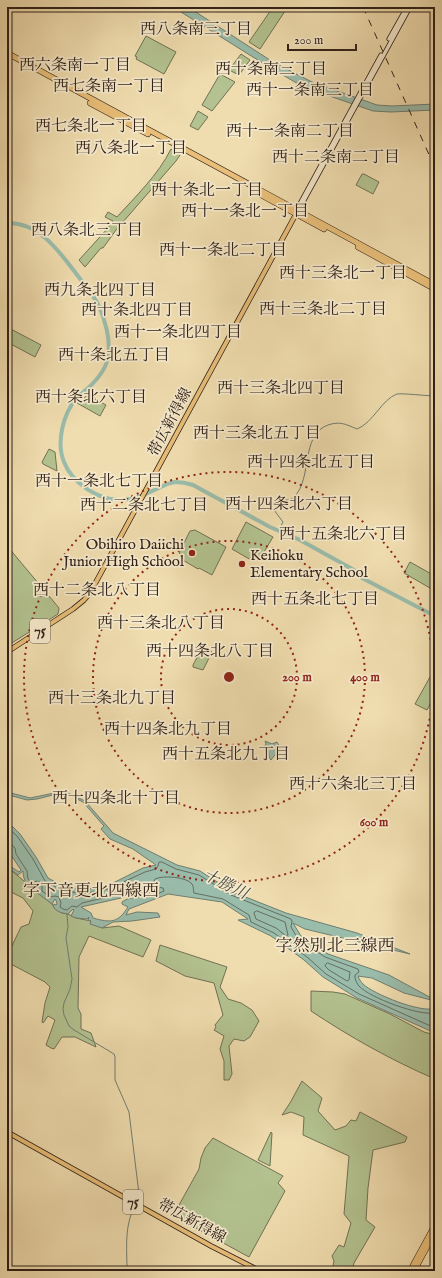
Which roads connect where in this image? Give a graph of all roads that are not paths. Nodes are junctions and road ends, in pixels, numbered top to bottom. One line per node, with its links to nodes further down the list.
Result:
1 (409, 7): 4 (main road)
2 (7, 53): 4 (highway)
3 (7, 57): 4 (highway)
4 (297, 212): 5 (highway); 6 (highway); 7 (main road, 帯広新得線 / 75)
5 (435, 285)
6 (435, 289)
7 (7, 652)
8 (7, 1132): 11 (main road, 帯広新得線 / 75)
9 (435, 1225): 12 (highway)
10 (435, 1232): 13 (highway)
11 (260, 1271)
12 (410, 1271)
13 (414, 1271)

